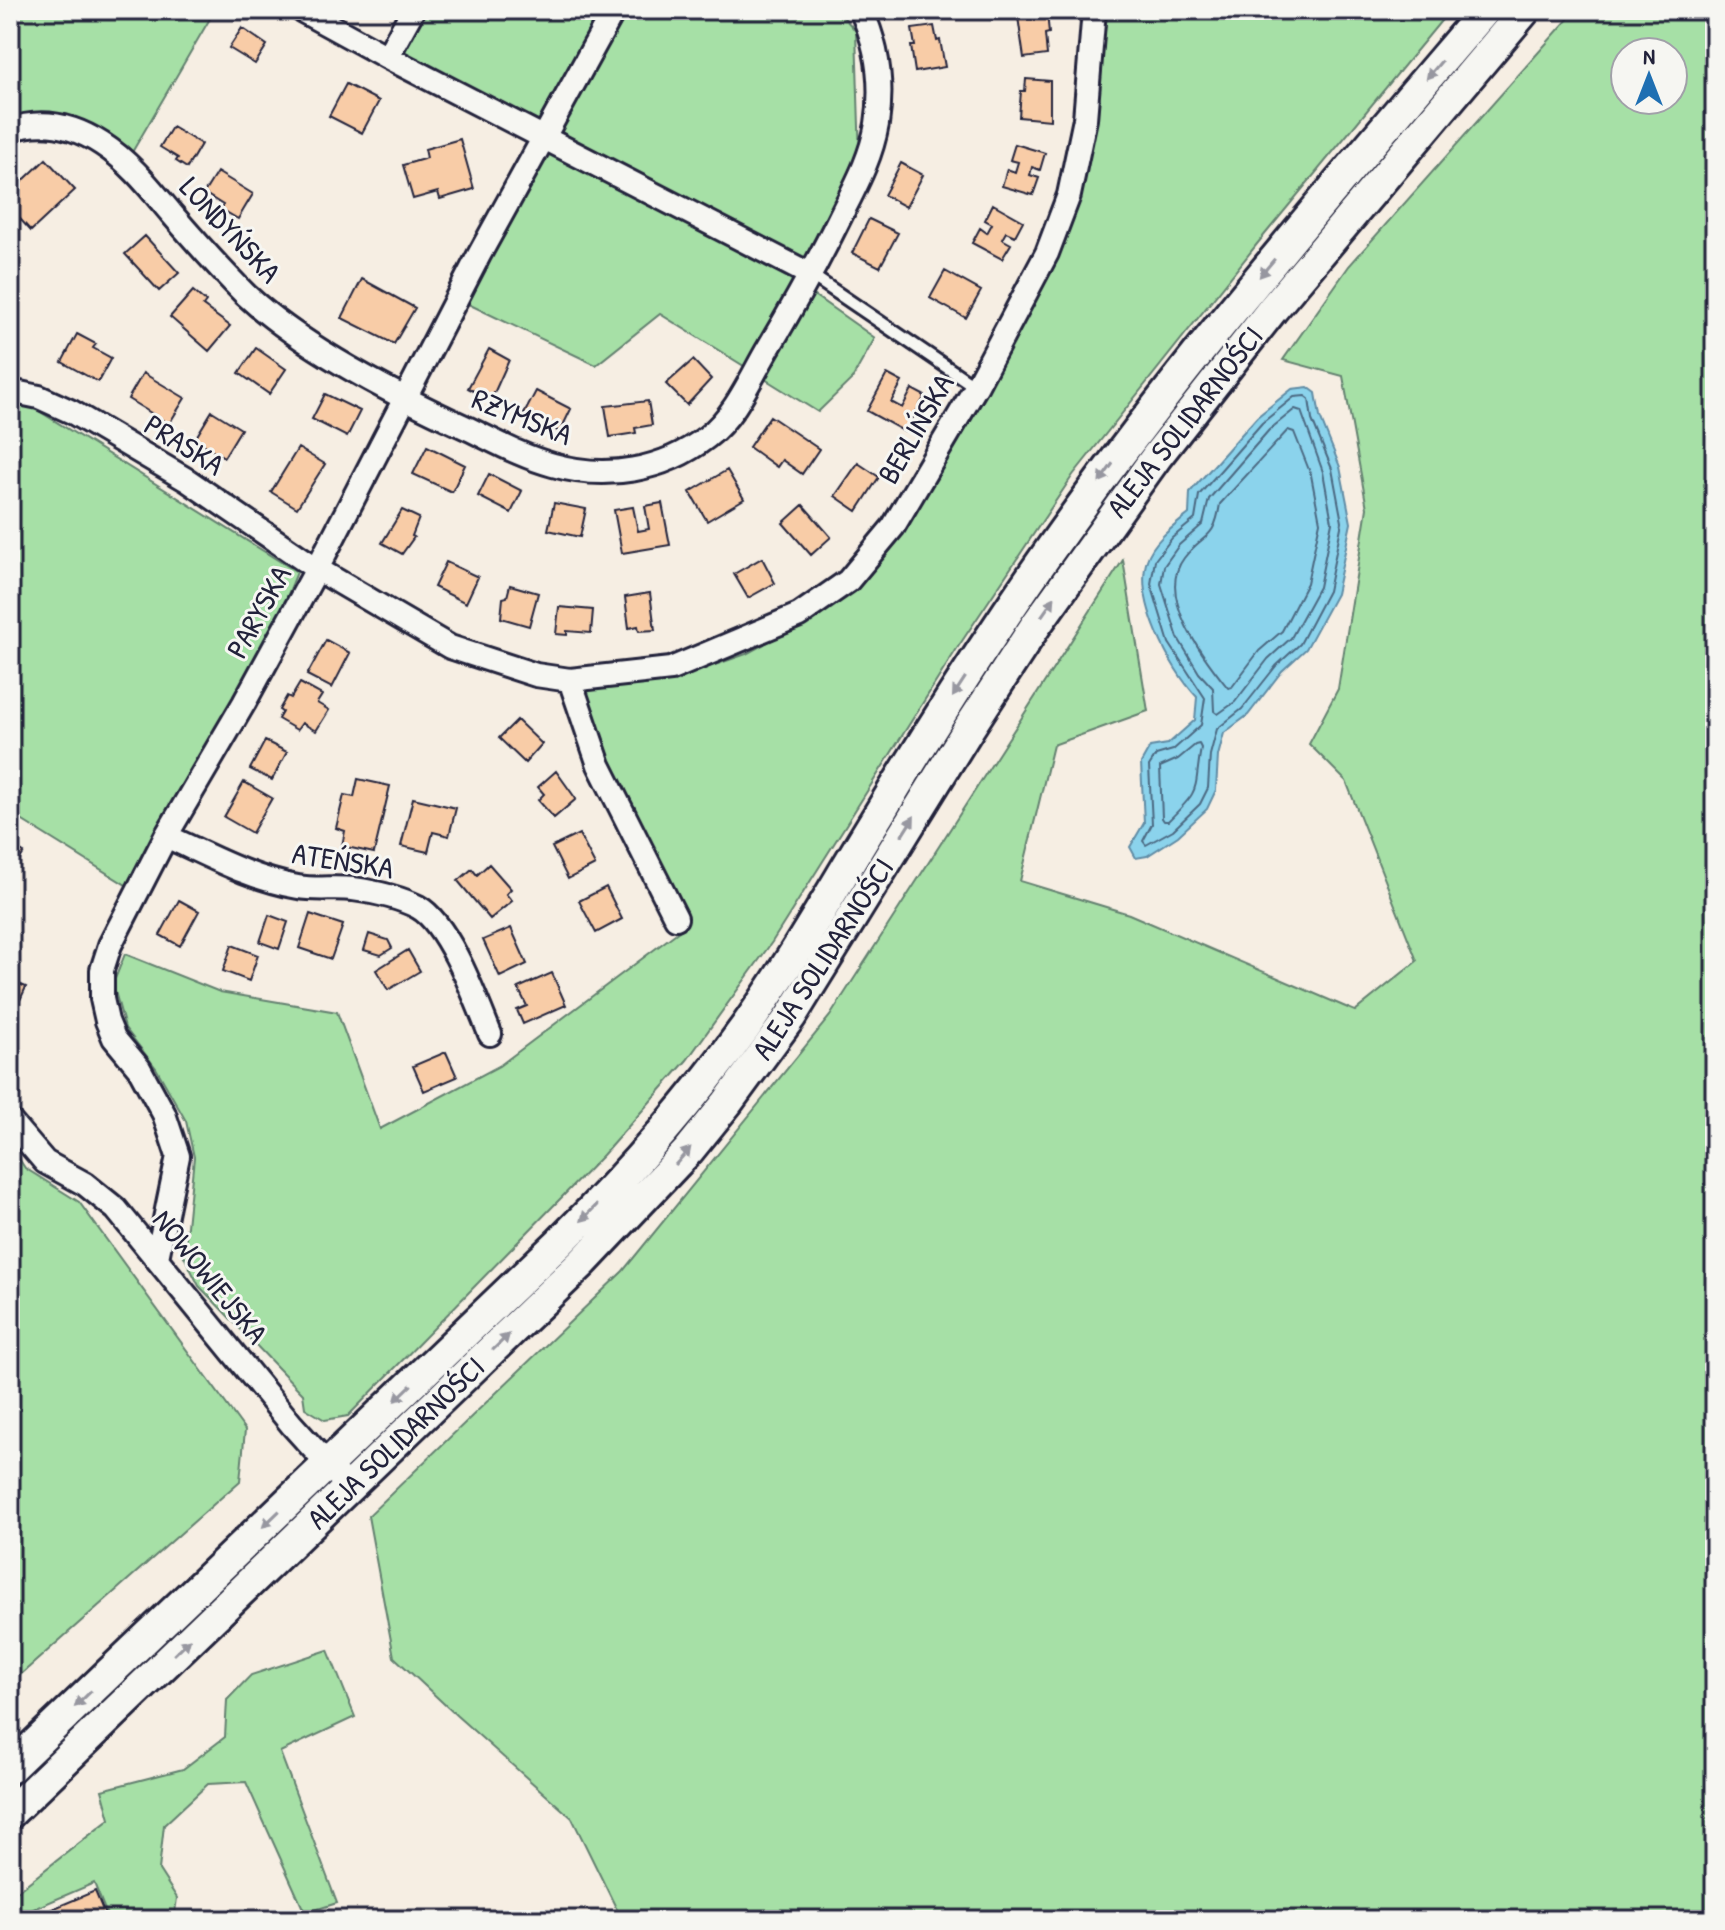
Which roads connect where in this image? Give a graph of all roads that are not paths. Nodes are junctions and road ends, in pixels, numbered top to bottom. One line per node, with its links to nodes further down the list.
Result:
1 (301, 10): 8 (street)
2 (413, 10): 8 (street)
3 (614, 10): 10 (street, PARYSKA)
4 (861, 10): 11 (street, RZYMSKA)
5 (1094, 10): 12 (street, BERLIŃSKA)
6 (1485, 10): 22 (main road, ALEJA SOLIDARNOŚCI, one-way to 22)
7 (1525, 10): 23 (main road, ALEJA SOLIDARNOŚCI, one-way to 7)
8 (387, 57): 10 (street)
9 (10, 130): 14 (street, LONDYŃSKA)
10 (544, 137): 11 (street); 14 (street, PARYSKA)
11 (811, 275): 12 (lane); 14 (street, RZYMSKA)
12 (976, 387): 16 (street, BERLIŃSKA)
13 (10, 391): 15 (street, PRASKA)
14 (405, 400): 15 (street, PARYSKA)
15 (317, 569): 16 (street, BERLIŃSKA); 17 (street, PARYSKA)
16 (570, 680): 18 (street)
17 (166, 836): 19 (street, ATEŃSKA); 21 (street, PARYSKA)
18 (676, 918)
19 (490, 1034)
20 (10, 1121): 21 (street, NOWOWIEJSKA)
21 (157, 1258): 22 (street, NOWOWIEJSKA)
22 (327, 1465): 23 (street, NOWOWIEJSKA); 24 (main road, ALEJA SOLIDARNOŚCI, one-way to 24)
23 (349, 1488): 25 (main road, ALEJA SOLIDARNOŚCI, one-way to 23)
24 (10, 1768)
25 (10, 1813)

